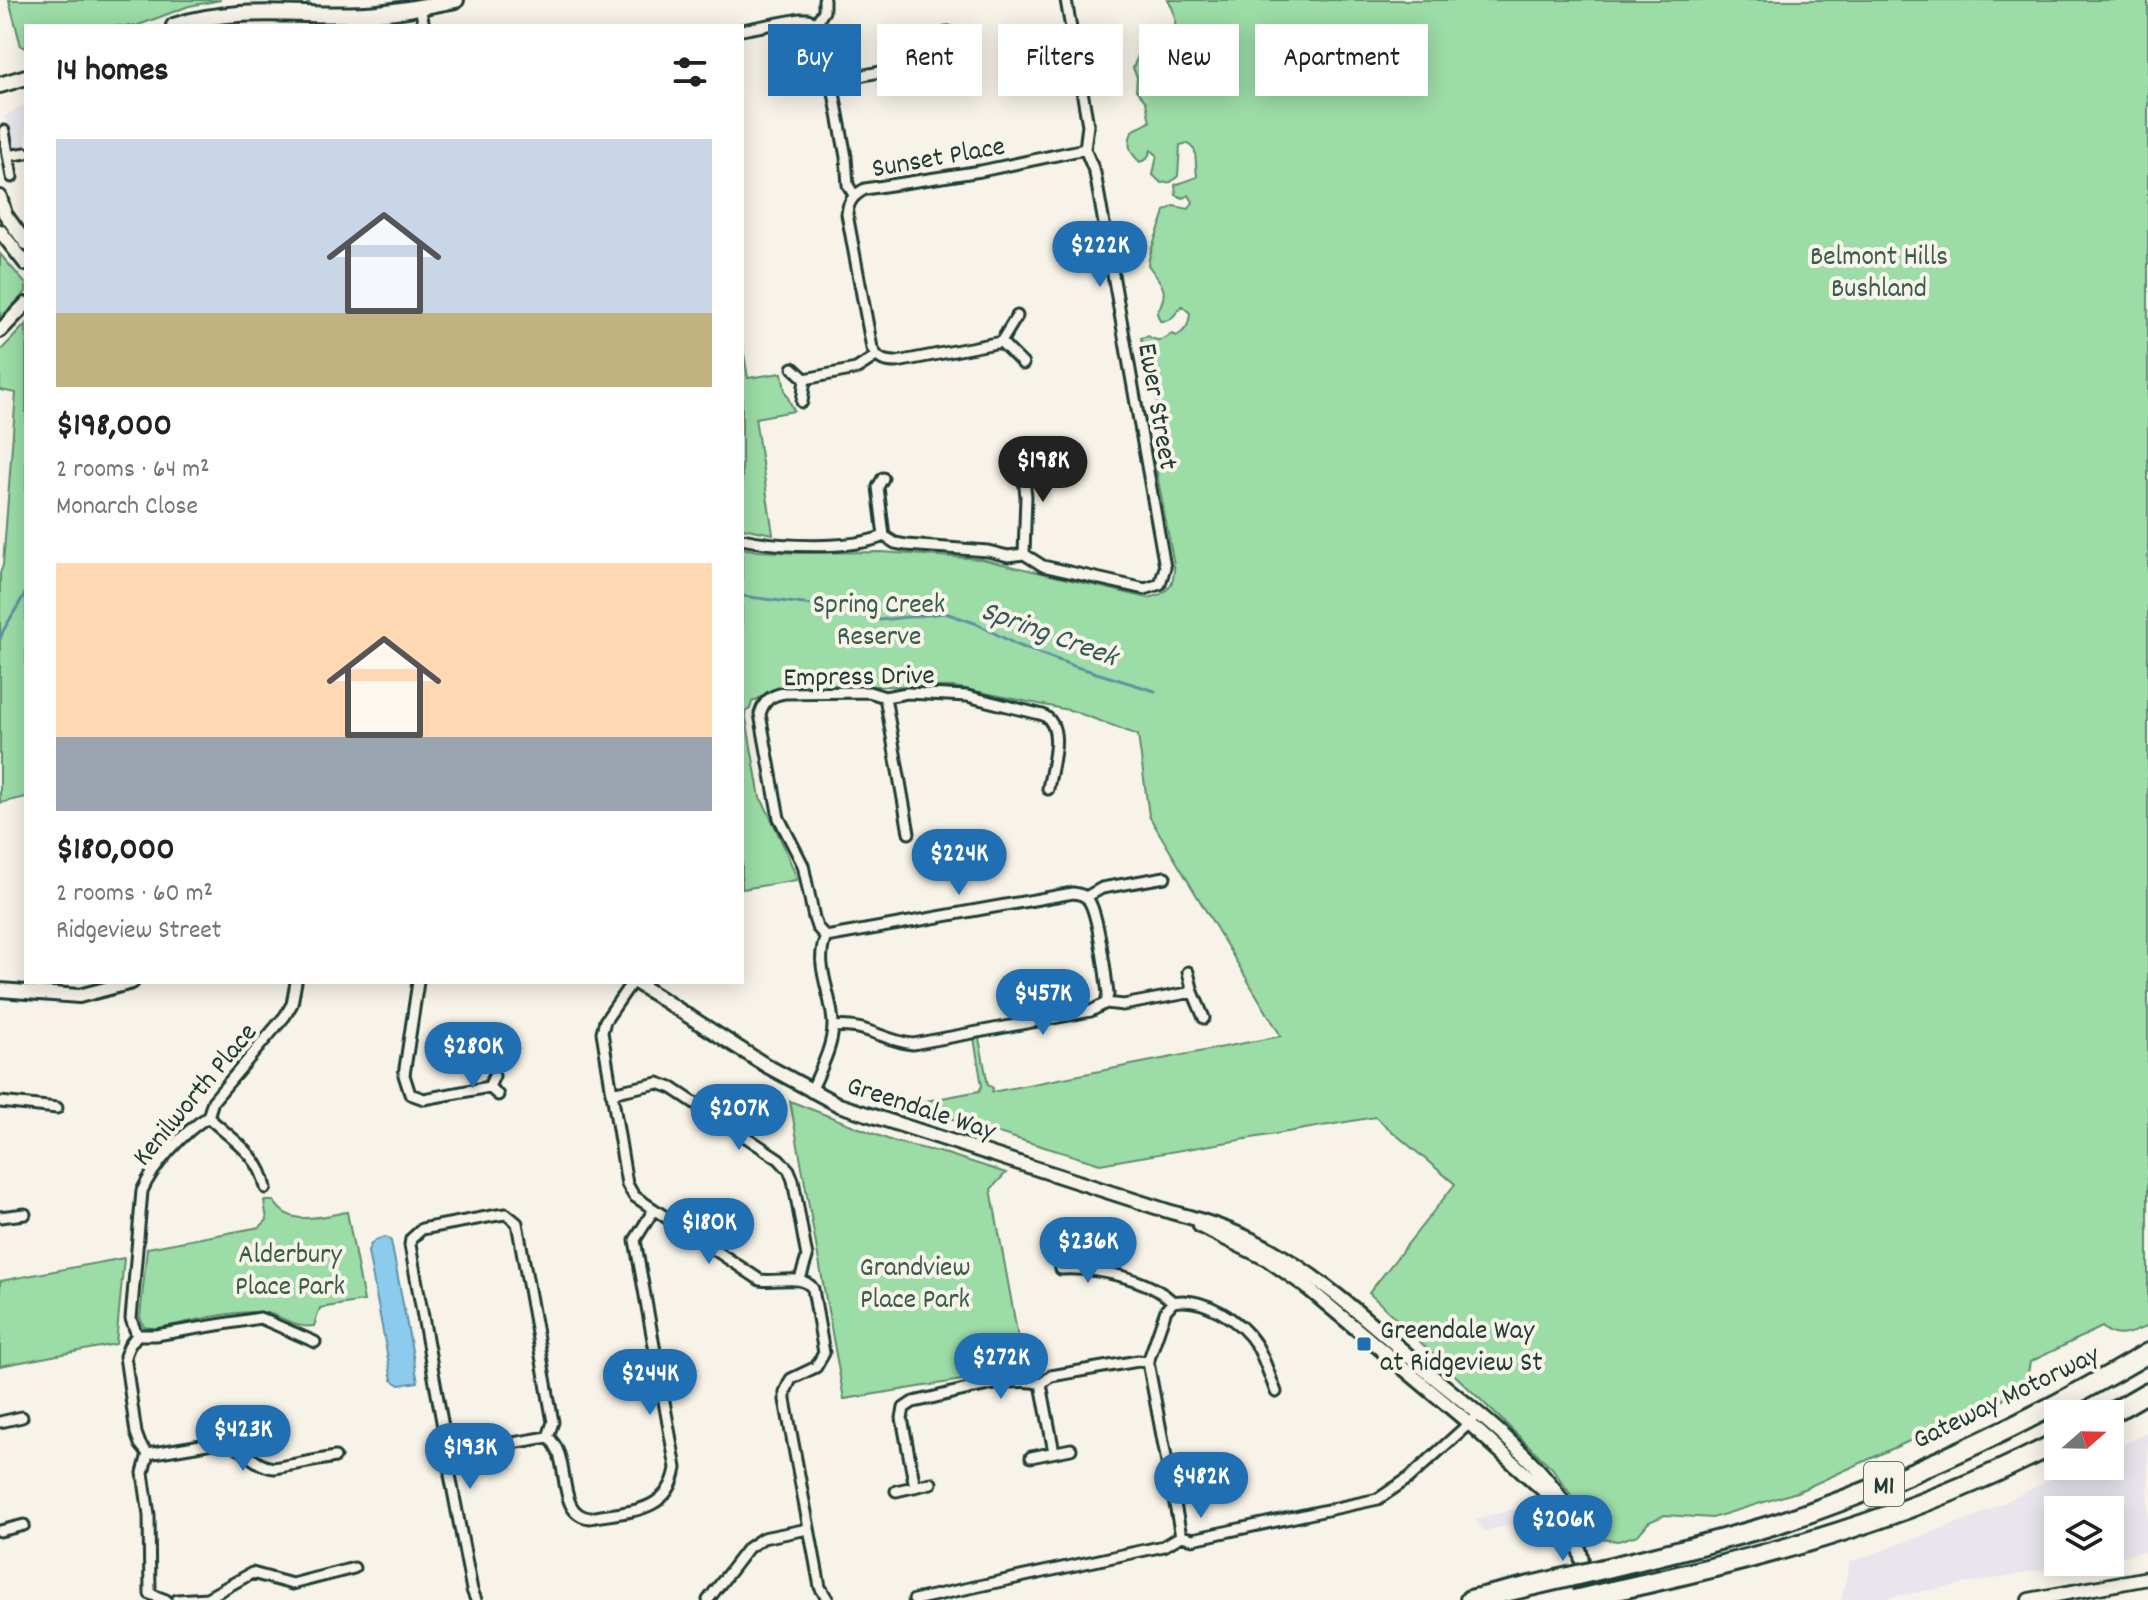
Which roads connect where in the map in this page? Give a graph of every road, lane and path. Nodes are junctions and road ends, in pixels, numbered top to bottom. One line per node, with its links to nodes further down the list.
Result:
1 (456, 0): 4 (main road)
2 (824, 0): 5 (street)
3 (1066, 0): 15 (street, Ewer Street)
4 (420, 7): 6 (main road); 7 (street)
5 (816, 23): 8 (street)
6 (184, 24)
7 (424, 24)
8 (744, 30)
9 (0, 70): 10 (main road)
10 (24, 76)
11 (24, 78): 12 (main road)
12 (0, 85)
13 (835, 96): 19 (street)
14 (4, 131): 17 (street)
15 (1085, 149): 19 (street, Sunset Place); 37 (street, Ewer Street)
16 (24, 153): 17 (street)
17 (8, 156): 18 (street)
18 (12, 177)
19 (854, 195): 28 (street, Sunset Place)
20 (0, 197): 22 (street)
21 (0, 231): 23 (street)
22 (24, 240)
23 (24, 261)
24 (24, 306): 26 (street)
25 (1017, 316): 27 (street)
26 (0, 331)
27 (1001, 342): 28 (street); 29 (street)
28 (876, 356): 31 (street)
29 (1023, 364)
30 (793, 368): 31 (street)
31 (805, 379): 32 (street)
32 (802, 402)
33 (1021, 454): 37 (street)
34 (883, 478): 35 (street)
35 (884, 536): 36 (street); 37 (street)
36 (744, 539)
37 (1024, 554)
38 (885, 697): 39 (street, Empress Drive); 40 (street); 43 (street, Empress Drive)
39 (1048, 789)
40 (909, 833)
41 (1165, 877): 42 (street)
42 (1086, 897): 43 (street); 52 (street)
43 (826, 937): 54 (street, Empress Drive)
44 (1188, 972): 51 (street)
45 (114, 984): 50 (street)
46 (296, 984): 62 (street, Kenilworth Place)
47 (418, 984): 56 (street)
48 (633, 984): 58 (street)
49 (637, 984): 57 (street, Greendale Way)
50 (0, 990)
51 (1193, 992): 52 (street); 53 (street)
52 (1106, 1003): 54 (street)
53 (1204, 1018)
54 (833, 1027): 57 (street, Empress Drive)
55 (494, 1076): 56 (street)
56 (489, 1087): 59 (street)
57 (811, 1092): 79 (street, Greendale Way)
58 (611, 1093): 64 (street); 68 (street)
59 (498, 1095)
60 (0, 1102): 61 (street)
61 (57, 1108)
62 (208, 1117): 63 (street); 70 (street, Kenilworth Place)
63 (266, 1188)
64 (653, 1211): 68 (street); 81 (street)
65 (25, 1214): 66 (street)
66 (0, 1217)
67 (1055, 1241): 69 (street)
68 (800, 1279): 93 (street)
69 (1173, 1302): 73 (street); 75 (street)
70 (137, 1335): 71 (street); 85 (street, Kenilworth Place)
71 (315, 1342)
72 (2148, 1353): 104 (highway, Gateway Motorway / M1, bridge)
73 (1148, 1362): 74 (street); 95 (street)
74 (1041, 1384): 84 (street); 90 (street)
75 (1276, 1392)
76 (2148, 1392): 77 (highway)
77 (2124, 1406)
78 (22, 1417): 80 (street)
79 (1474, 1419): 95 (street); 106 (street, Greendale Way)
80 (0, 1422)
81 (548, 1437): 86 (street); 86 (street)
82 (1071, 1449): 84 (street)
83 (2044, 1449): 105 (highway, M1, bridge)
84 (1054, 1452): 88 (street)
85 (148, 1454): 87 (street); 98 (street, Kenilworth Place)
86 (457, 1455): 100 (street)
87 (335, 1457)
88 (1031, 1457)
89 (931, 1483): 90 (street)
90 (915, 1487): 91 (street)
91 (896, 1491)
92 (24, 1525): 94 (street)
93 (808, 1529): 101 (street); 102 (street)
94 (0, 1531)
95 (1181, 1536): 103 (street)
96 (354, 1568): 99 (street)
97 (2148, 1578): 107 (street)
98 (166, 1600)
99 (177, 1600)
100 (476, 1600)
101 (708, 1600)
102 (828, 1600)
103 (914, 1600)
104 (1470, 1600)
105 (1574, 1600)
106 (1590, 1600)
107 (2029, 1600)

